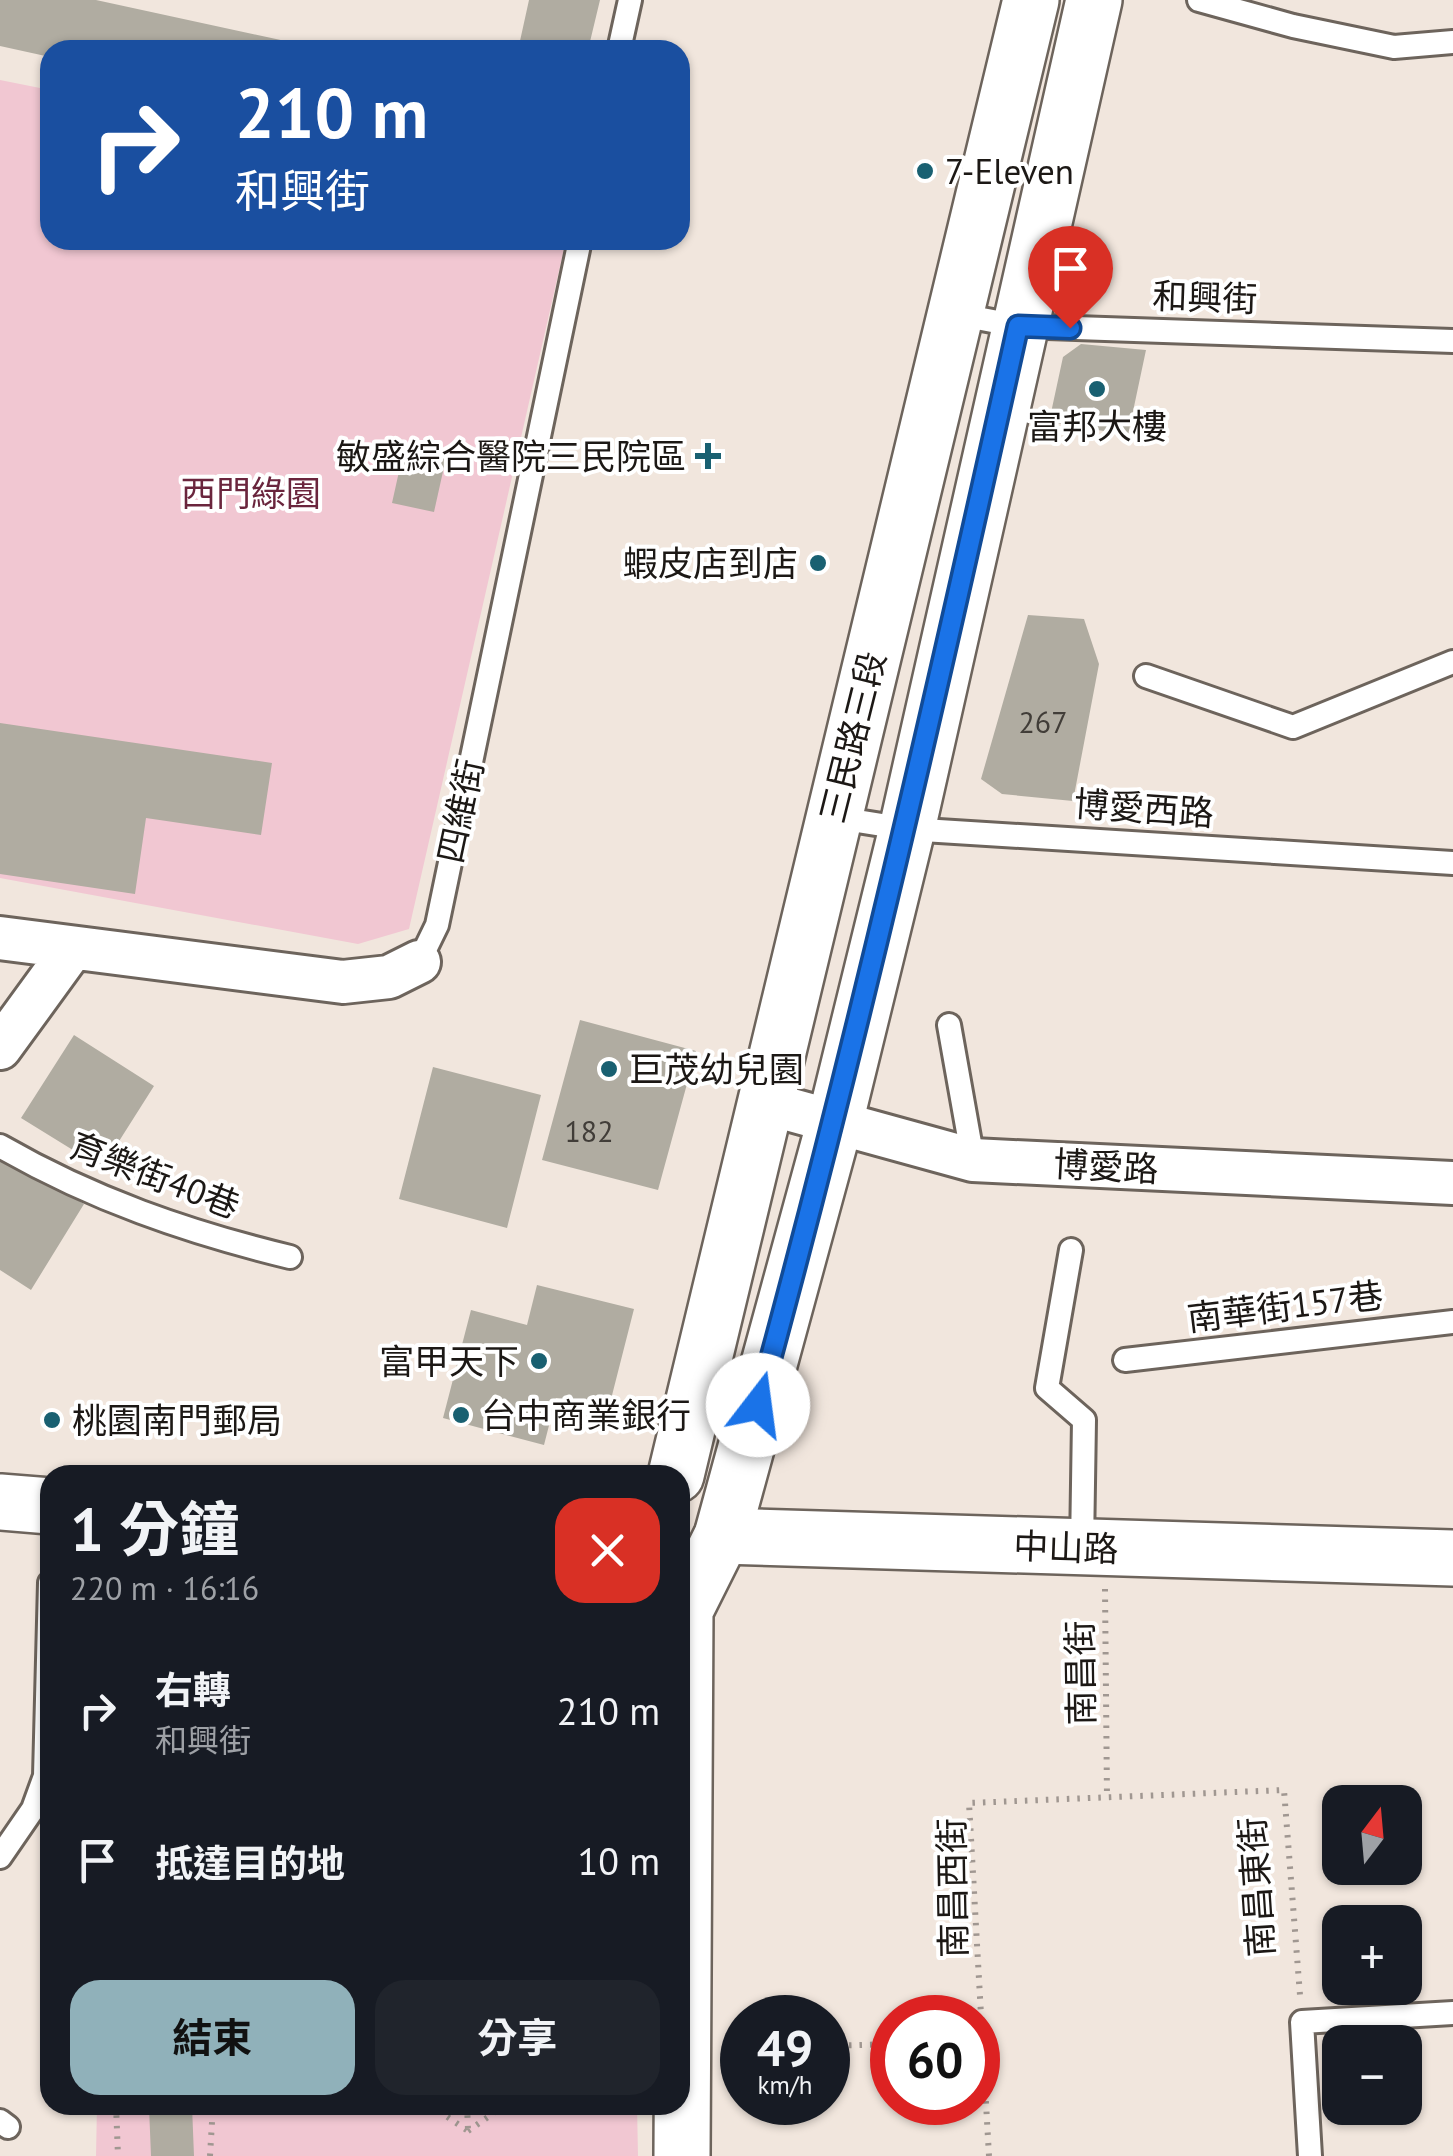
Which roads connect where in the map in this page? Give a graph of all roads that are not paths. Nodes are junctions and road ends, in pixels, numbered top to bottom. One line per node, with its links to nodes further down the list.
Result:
1 (630, 0): 5 (lane)
2 (1031, 0): 8 (main road, 三民路三段)
3 (1094, 0): 9 (main road, 三民路三段)
4 (1199, 0): 6 (lane)
5 (622, 40)
6 (1453, 42)
7 (578, 250): 18 (lane, 四維街)
8 (956, 314): 9 (lane, 和興街); 13 (main road, 三民路三段)
9 (1018, 326): 10 (lane, 和興街); 14 (main road, 三民路三段)
10 (1453, 341)
11 (1453, 662): 12 (lane)
12 (1146, 676)
13 (832, 817): 14 (lane, 博愛西路); 21 (main road, 三民路三段)
14 (907, 829): 15 (lane, 博愛西路); 22 (main road, 三民路三段)
15 (1453, 862)
16 (5, 948): 17 (street, 四維街)
17 (72, 949): 18 (street, 四維街); 20 (street)
18 (420, 962)
19 (949, 1025): 24 (lane)
20 (0, 1048)
21 (766, 1103): 22 (street, 博愛路); 30 (main road, 三民路三段)
22 (835, 1122): 24 (street, 博愛路); 33 (main road, 三民路三段)
23 (0, 1146): 27 (lane, 育樂街40巷)
24 (973, 1160): 25 (street, 博愛路)
25 (1453, 1184)
26 (1070, 1250): 34 (lane)
27 (290, 1257)
28 (1453, 1322): 29 (lane, 南華街157巷)
29 (1126, 1360)
30 (678, 1465)
31 (0, 1502): 32 (main road)
32 (40, 1505)
33 (701, 1535): 34 (main road, 中山路); 36 (main road, 三民路三段)
34 (1093, 1548): 35 (main road, 中山路)
35 (1453, 1558)
36 (690, 1574)
37 (40, 1790): 38 (lane)
38 (0, 1857)
39 (1453, 2013): 42 (lane)
40 (682, 2115): 41 (main road, 三民路三段)
41 (682, 2156)
42 (1310, 2156)

